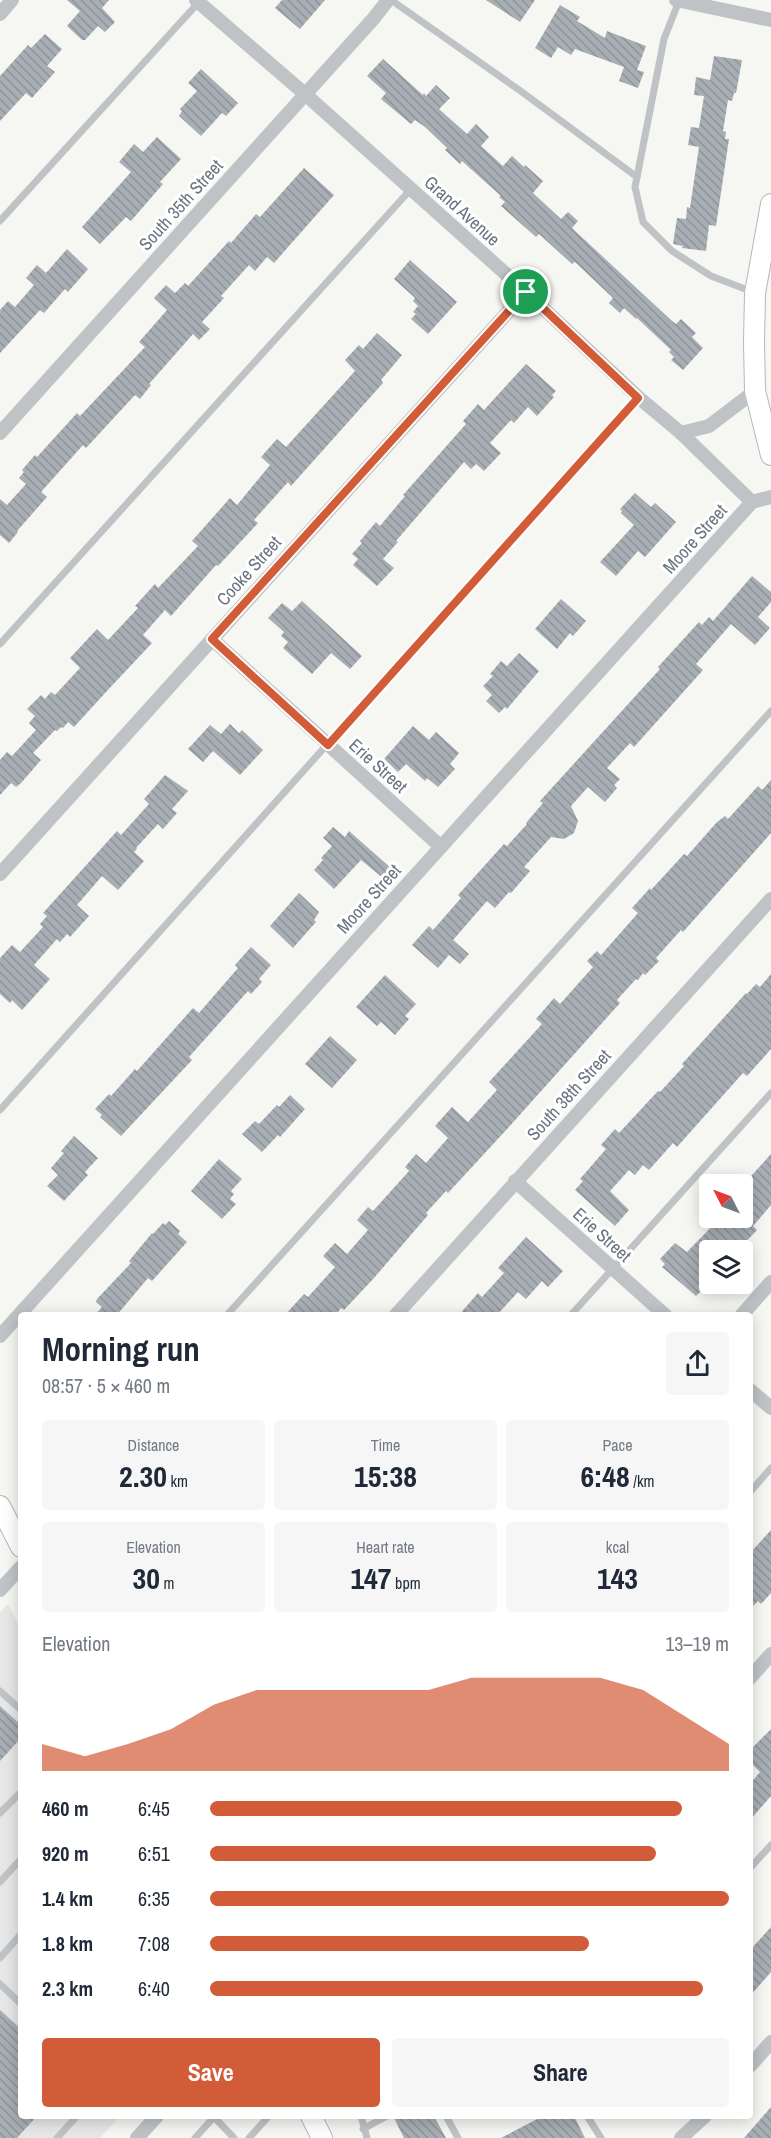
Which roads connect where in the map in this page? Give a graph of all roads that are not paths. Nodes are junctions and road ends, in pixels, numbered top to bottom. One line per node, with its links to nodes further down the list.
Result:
1 (12, 0): 5 (street)
2 (389, 0): 7 (street, South 35th Street); 8 (lane)
3 (677, 0): 6 (street); 8 (lane)
4 (198, 1): 7 (street, Grand Avenue); 11 (lane)
5 (0, 14)
6 (771, 20)
7 (305, 94): 9 (street, Grand Avenue); 17 (street, South 35th Street)
8 (637, 177): 14 (lane)
9 (411, 189): 13 (street, Grand Avenue); 23 (lane)
10 (771, 204): 12 (street)
11 (0, 221)
12 (769, 225): 14 (street)
13 (526, 292): 16 (street, Grand Avenue); 22 (street, Cooke Street)
14 (755, 293): 15 (street)
15 (755, 391): 18 (street); 19 (street)
16 (638, 398): 18 (street, Grand Avenue); 25 (lane)
17 (0, 433)
18 (681, 433): 21 (street, Grand Avenue)
19 (771, 455)
20 (771, 497): 21 (street, Moore Street)
21 (752, 502): 26 (street, Moore Street)
22 (212, 639): 25 (street, Erie Street); 27 (street, Cooke Street)
23 (0, 644)
24 (771, 711): 35 (lane)
25 (328, 745): 26 (street, Erie Street); 30 (lane)
26 (440, 846): 34 (street, Moore Street)
27 (0, 874)
28 (771, 899): 31 (street, South 38th Street)
29 (771, 1093): 32 (lane)
30 (0, 1110)
31 (515, 1181): 32 (street, Erie Street); 36 (street, South 38th Street)
32 (612, 1268): 37 (lane); 38 (street, Erie Street)
33 (771, 1282): 39 (street)
34 (22, 1312)
35 (230, 1312)
36 (399, 1312)
37 (574, 1312)
38 (662, 1312)
39 (745, 1312)
40 (18, 1316): 41 (street, Moore Street)
41 (0, 1336)
42 (753, 1393): 43 (street)
43 (771, 1408)
44 (771, 1468): 45 (lane)
45 (753, 1489)
46 (0, 1506): 47 (street)
47 (18, 1539)
48 (18, 1570): 49 (street)
49 (0, 1590)
50 (771, 1654): 51 (street)
51 (753, 1675)
52 (0, 1691): 53 (lane)
53 (18, 1707)
54 (18, 1794): 55 (lane)
55 (0, 1813)
56 (771, 1845): 58 (lane)
57 (18, 1862): 59 (lane)
58 (753, 1865)
59 (0, 1882)
60 (18, 1937): 61 (lane)
61 (0, 1958)
62 (0, 1984): 63 (lane)
63 (18, 2001)
64 (771, 2042): 65 (street)
65 (753, 2063)
66 (73, 2119): 78 (lane)
67 (151, 2119): 79 (street)
68 (212, 2119): 80 (lane)
69 (216, 2119): 81 (lane)
70 (266, 2119): 82 (lane)
71 (312, 2119): 83 (street)
72 (361, 2119): 77 (lane)
73 (381, 2119): 77 (lane)
74 (448, 2119): 85 (lane)
75 (589, 2119): 86 (lane)
76 (702, 2119): 87 (street)
77 (363, 2129): 84 (lane)
78 (57, 2138)
79 (137, 2138)
80 (195, 2138)
81 (234, 2138)
82 (249, 2138)
83 (322, 2138)
84 (367, 2138)
85 (458, 2138)
86 (601, 2138)
87 (681, 2138)

